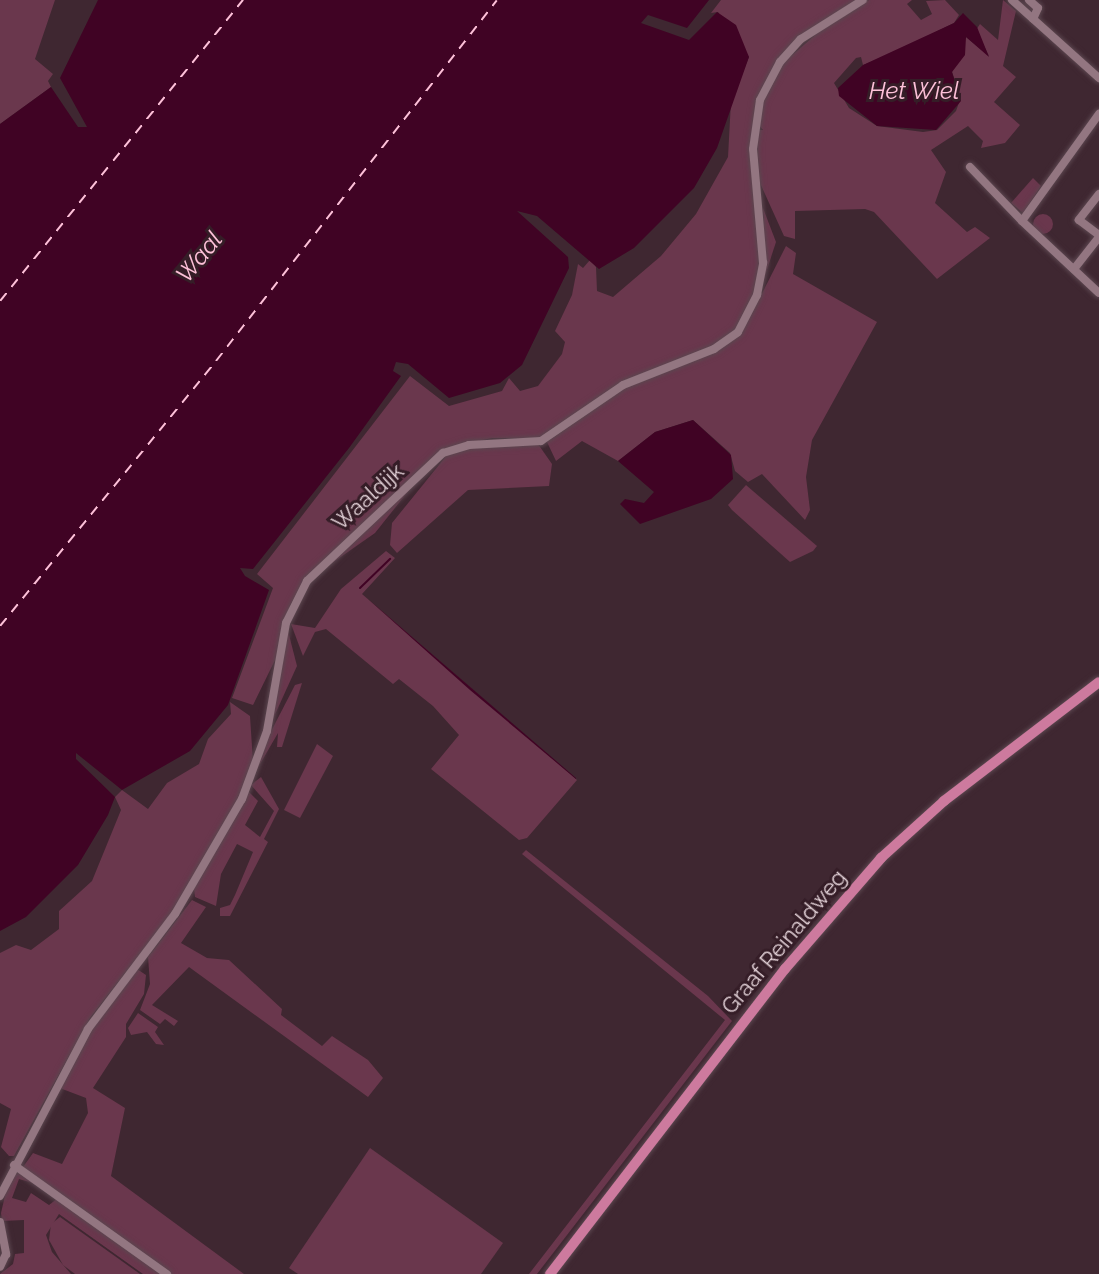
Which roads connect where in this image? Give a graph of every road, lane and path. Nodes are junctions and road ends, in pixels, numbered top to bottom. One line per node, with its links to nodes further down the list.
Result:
1 (863, 0): 14 (street, Waaldijk)
2 (1012, 0): 4 (street)
3 (1029, 0): 4 (street)
4 (1033, 19): 5 (street)
5 (1099, 78)
6 (1099, 114): 9 (street)
7 (970, 167): 9 (street)
8 (1099, 194): 10 (street)
9 (1022, 221): 11 (street)
10 (1099, 236): 11 (street)
11 (1074, 269): 12 (street)
12 (1099, 293)
13 (1099, 683): 19 (main road, Graaf Reinaldweg)
14 (14, 1165): 15 (street, Waaldijk); 18 (street)
15 (0, 1196)
16 (0, 1222): 17 (street)
17 (0, 1267)
18 (167, 1274)
19 (550, 1274)

